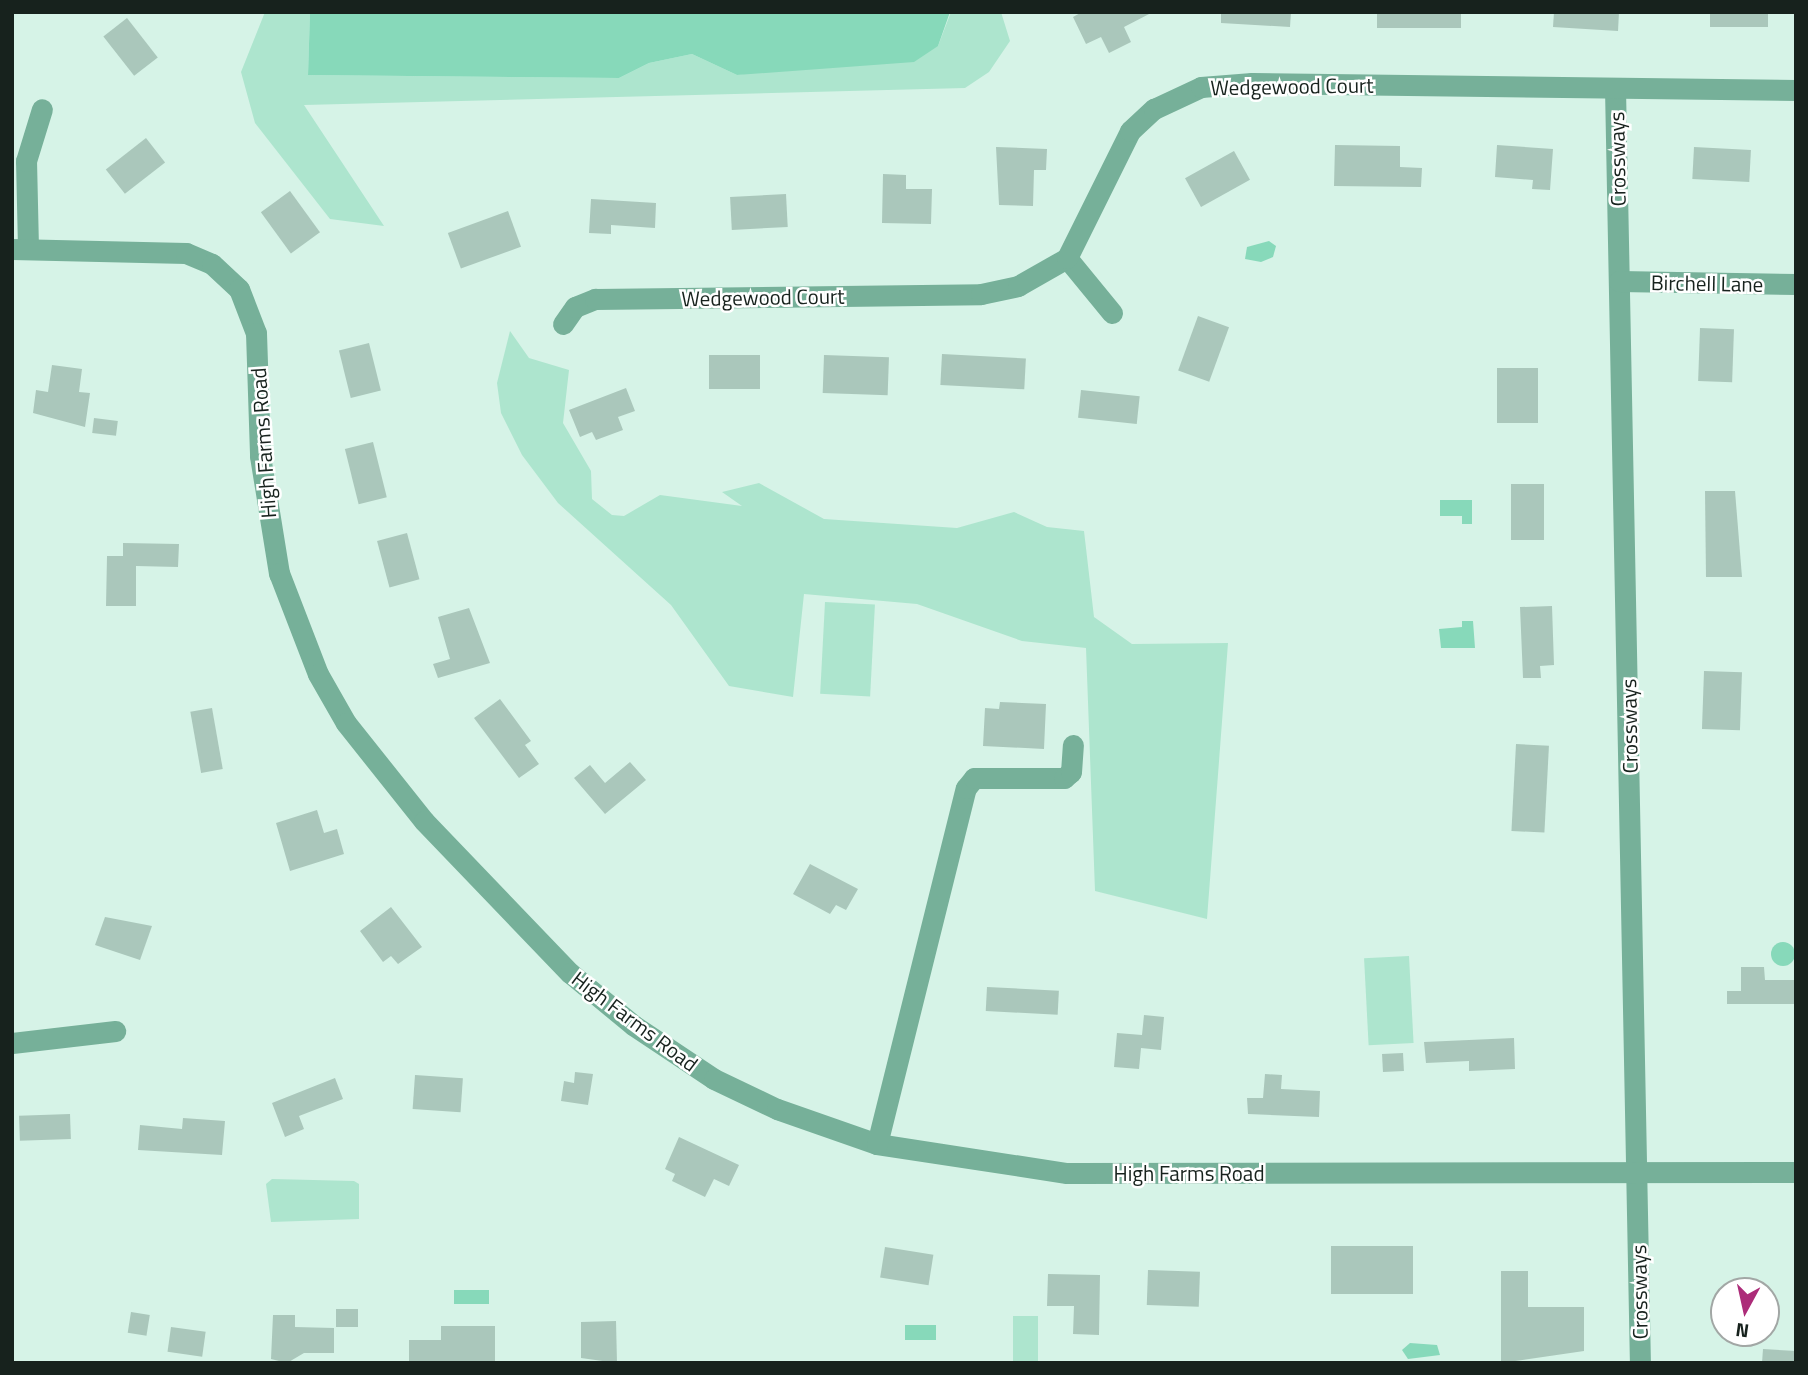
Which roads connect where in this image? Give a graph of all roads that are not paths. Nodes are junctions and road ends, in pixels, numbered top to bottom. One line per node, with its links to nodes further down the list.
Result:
1 (1615, 89): 2 (street, Wedgewood Court); 5 (street, Wedgewood Court); 6 (street, Crossways)
2 (1796, 90)
3 (42, 109): 4 (street)
4 (20, 248): 13 (street, High Farms Road)
5 (1067, 258): 8 (street); 9 (street, Wedgewood Court)
6 (1619, 281): 7 (street, Birchell Lane); 14 (street, Crossways)
7 (1796, 284)
8 (1112, 313)
9 (563, 324)
10 (1073, 745): 13 (street)
11 (115, 1031): 12 (street)
12 (12, 1042)
13 (877, 1144): 14 (street, High Farms Road)
14 (1636, 1172): 15 (street, High Farms Road); 16 (street, Crossways)
15 (1796, 1172)
16 (1640, 1363)

